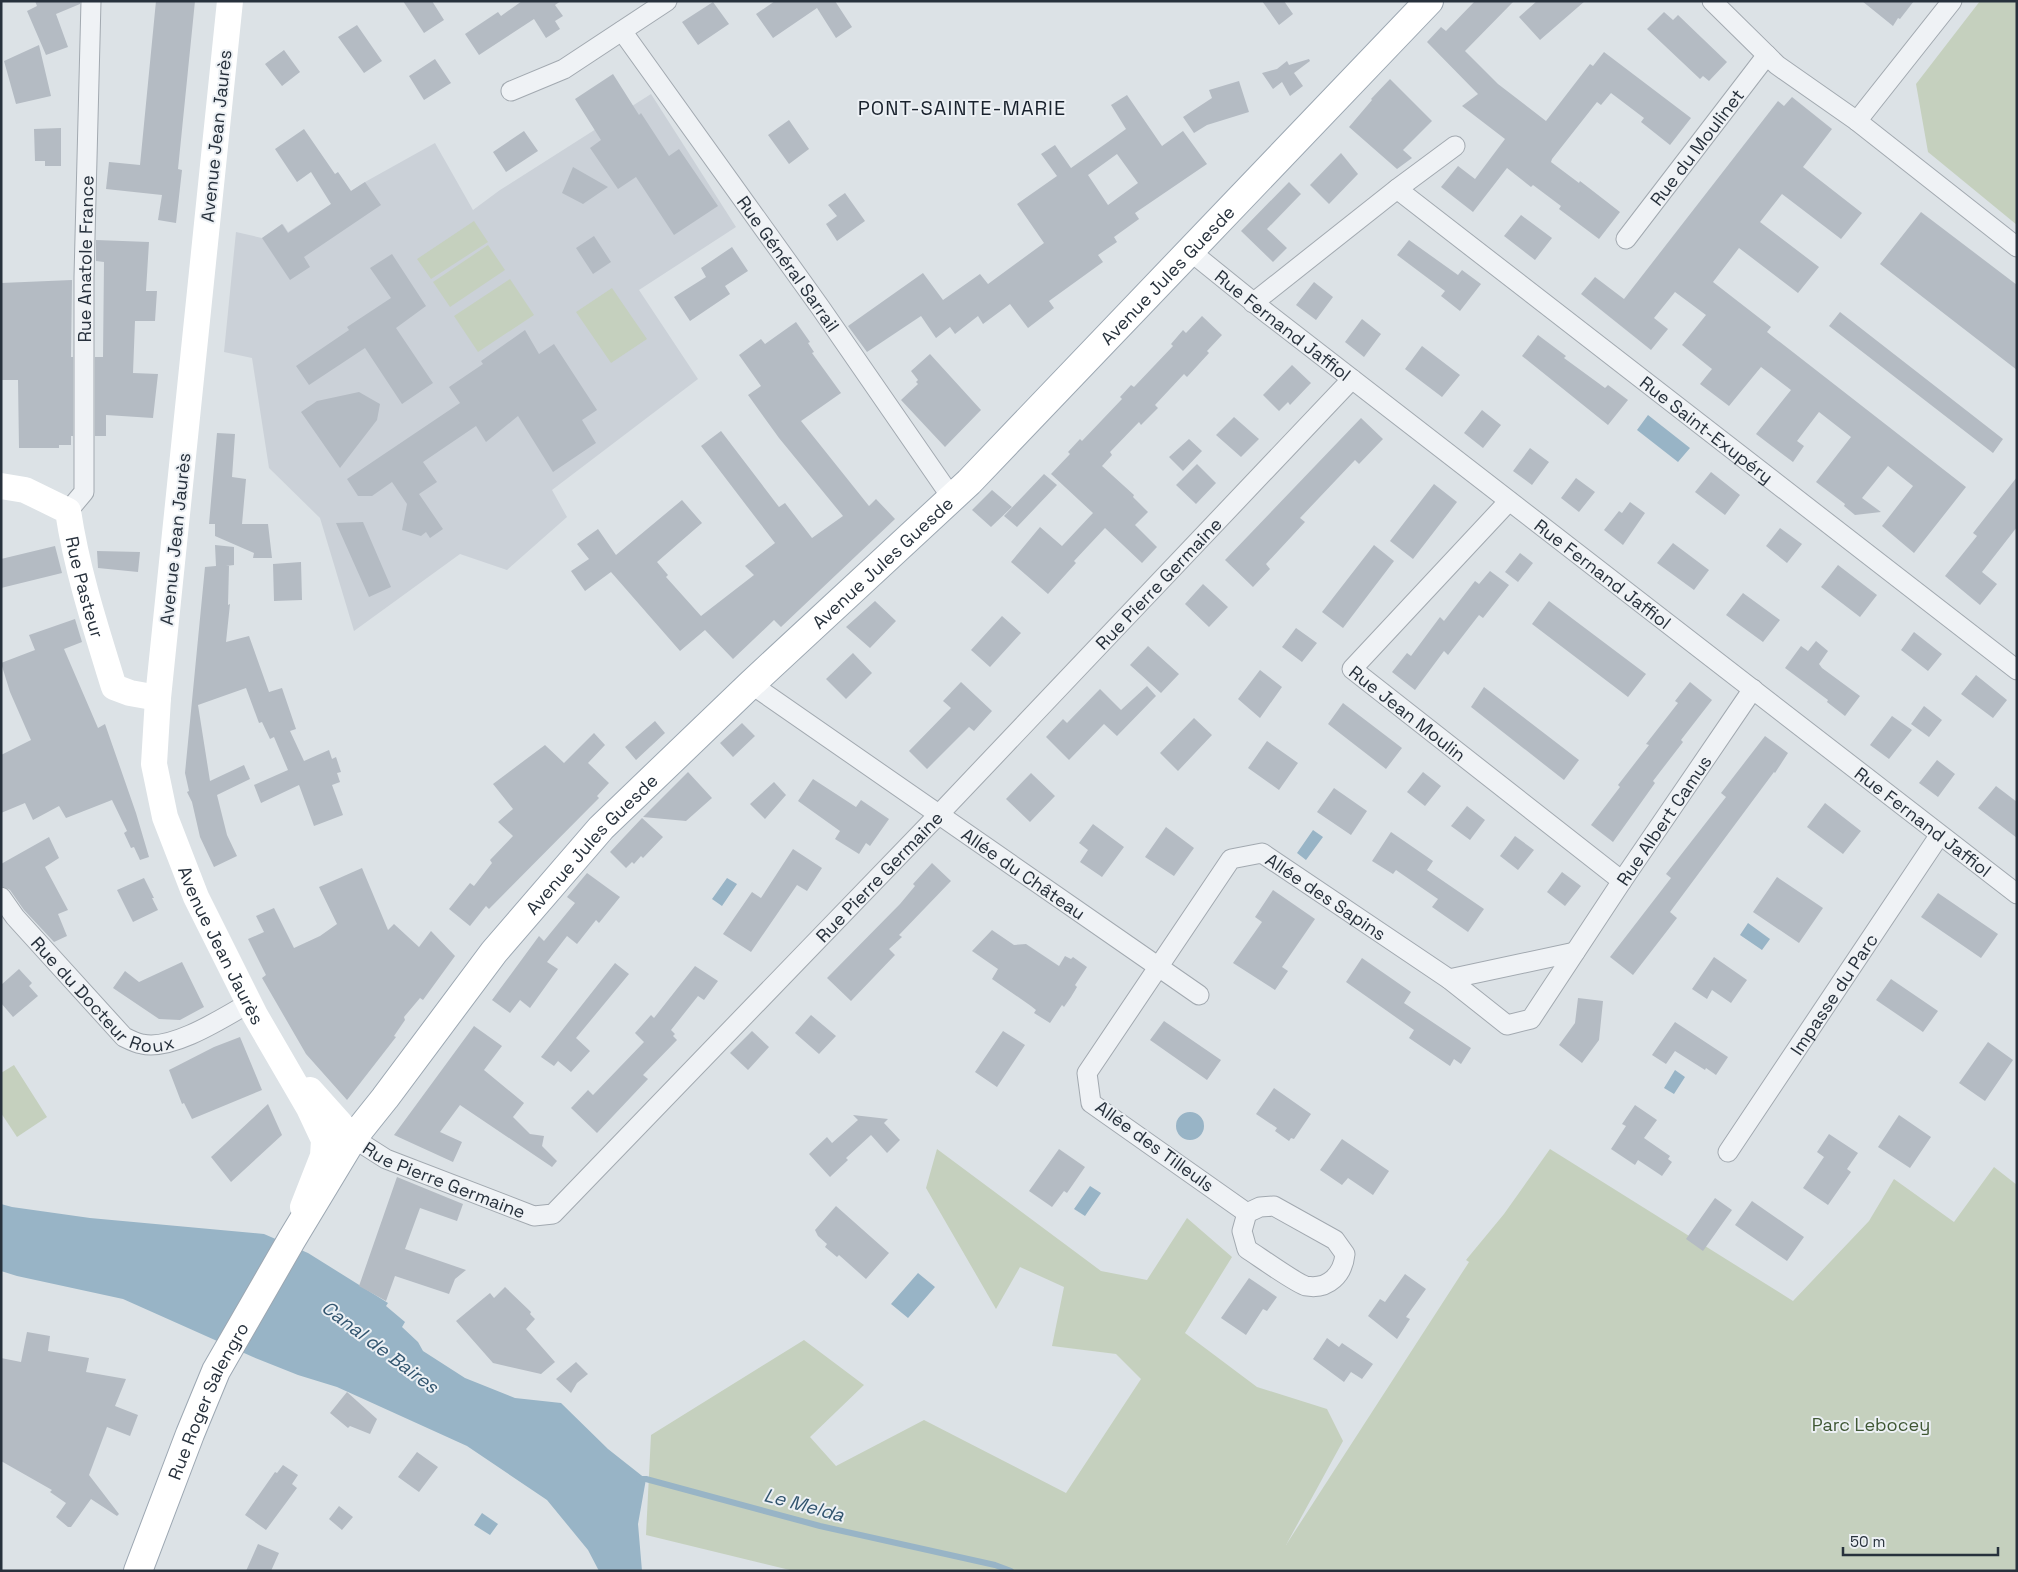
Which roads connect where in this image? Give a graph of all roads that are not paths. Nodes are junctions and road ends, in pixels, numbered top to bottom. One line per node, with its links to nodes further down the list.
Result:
1 (91, 1): 21 (street, Rue Anatole France)
2 (230, 1): 25 (main road, Avenue Jean Jaurès)
3 (667, 1): 7 (street)
4 (1429, 1): 15 (main road, Avenue Jules Guesde)
5 (1712, 1): 8 (street)
6 (1952, 1): 10 (street)
7 (622, 31): 9 (street); 19 (street, Rue Général Sarrail)
8 (1767, 55): 10 (street); 13 (street, Rue du Moulinet)
9 (511, 91)
10 (1858, 121): 14 (street)
11 (1455, 146): 12 (street)
12 (1397, 189): 16 (street); 22 (street, Rue Saint-Exupéry)
13 (1626, 239)
14 (2017, 247)
15 (1190, 252): 16 (street, Rue Fernand Jaffiol); 19 (main road, Avenue Jules Guesde)
16 (1253, 303): 17 (street, Rue Fernand Jaffiol)
17 (1352, 379): 20 (street, Rue Fernand Jaffiol); 26 (street, Rue Pierre Germaine)
18 (1, 486): 21 (main road, Rue Pasteur)
19 (952, 498): 23 (main road, Avenue Jules Guesde)
20 (1509, 501): 24 (street, Rue Fernand Jaffiol); 28 (street, Rue Jean Moulin)
21 (68, 511): 25 (main road, Rue Pasteur)
22 (2017, 670)
23 (751, 684): 26 (street, Allée du Château); 38 (main road, Avenue Jules Guesde)
24 (1753, 689): 27 (street, Rue Fernand Jaffiol); 28 (street, Rue Albert Camus)
25 (158, 698): 35 (main road, Avenue Jean Jaurès)
26 (938, 816): 32 (street, Allée du Château); 38 (street, Rue Pierre Germaine)
27 (1939, 836): 29 (street, Rue Fernand Jaffiol); 39 (street, Impasse du Parc)
28 (1622, 881): 31 (street, Rue Albert Camus)
29 (2017, 894)
30 (1, 897): 35 (street, Rue du Docteur Roux)
31 (1575, 952): 33 (street); 33 (street, Allée des Sapins)
32 (1157, 967): 33 (street, Allée des Sapins); 34 (street, Allée du Château); 40 (street, Allée des Tilleuls)
33 (1449, 979)
34 (1199, 995)
35 (249, 1003): 36 (main road, Avenue Jean Jaurès)
36 (276, 1052): 37 (main road, Avenue Jean Jaurès); 38 (main road, Avenue Jean Jaurès)
37 (309, 1108): 38 (main road, Avenue Jean Jaurès); 41 (main road, Avenue Jean Jaurès)
38 (353, 1138): 41 (main road, Avenue Jules Guesde)
39 (1728, 1152)
40 (1247, 1213): 40 (street)
41 (292, 1239): 42 (main road, Rue Roger Salengro)
42 (138, 1571)

